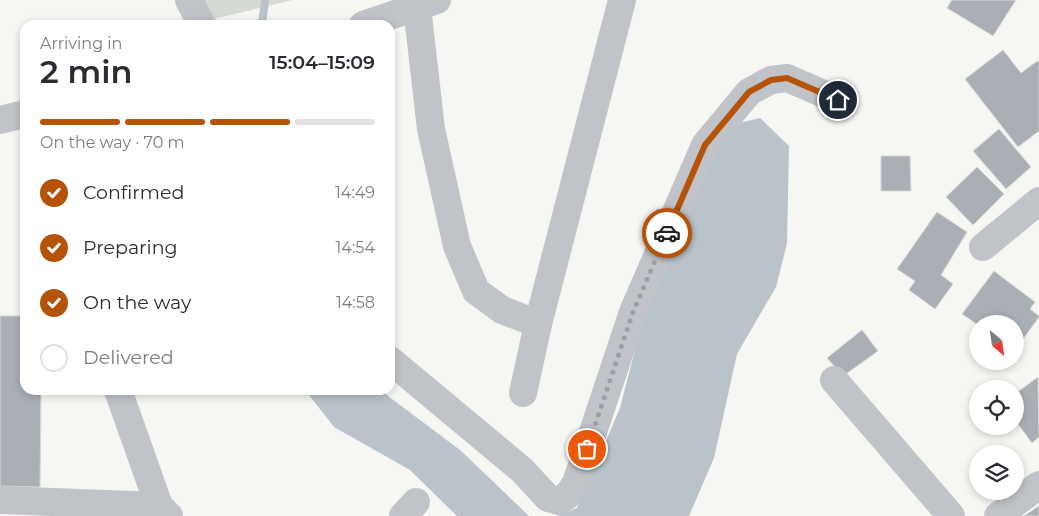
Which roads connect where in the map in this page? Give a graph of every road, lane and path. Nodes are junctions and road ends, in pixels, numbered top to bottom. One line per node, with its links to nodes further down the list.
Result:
1 (189, 0): 4 (street)
2 (622, 0): 11 (street)
3 (427, 3): 5 (street); 11 (street)
4 (199, 20)
5 (378, 20)
6 (838, 100): 12 (street)
7 (20, 115): 8 (street)
8 (0, 120)
9 (1039, 201): 10 (street)
10 (983, 247)
11 (538, 324): 14 (street)
12 (395, 364)
13 (834, 380): 19 (street)
14 (523, 393)
15 (120, 395): 18 (street)
16 (1039, 485): 20 (street)
17 (0, 500): 18 (street)
18 (164, 511)
19 (950, 516)
20 (998, 516)

